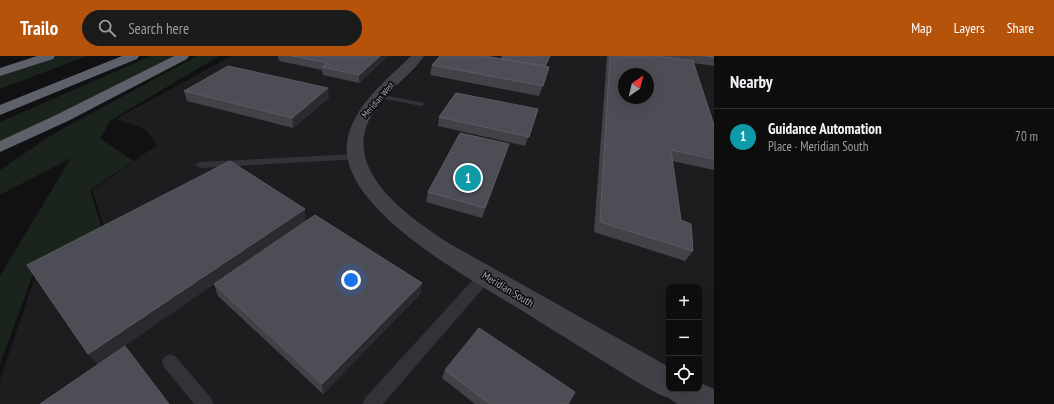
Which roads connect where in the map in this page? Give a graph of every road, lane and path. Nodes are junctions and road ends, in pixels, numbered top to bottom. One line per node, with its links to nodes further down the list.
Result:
1 (49, 56): 6 (highway)
2 (102, 56): 7 (highway)
3 (133, 56): 10 (highway)
4 (183, 56): 11 (highway)
5 (418, 56): 8 (street, Meridian West)
6 (0, 72)
7 (26, 86)
8 (380, 96): 9 (lane); 15 (street, Meridian West)
9 (421, 104)
10 (0, 110)
11 (62, 118): 12 (highway); 13 (highway)
12 (0, 147)
13 (0, 158)
14 (200, 165): 15 (lane)
15 (360, 166): 16 (street, Meridian South)
16 (486, 275): 18 (street, Meridian South); 21 (lane)
17 (170, 362): 20 (lane)
18 (666, 381)
19 (687, 392): 22 (street)
20 (205, 404)
21 (371, 404)
22 (709, 404)

